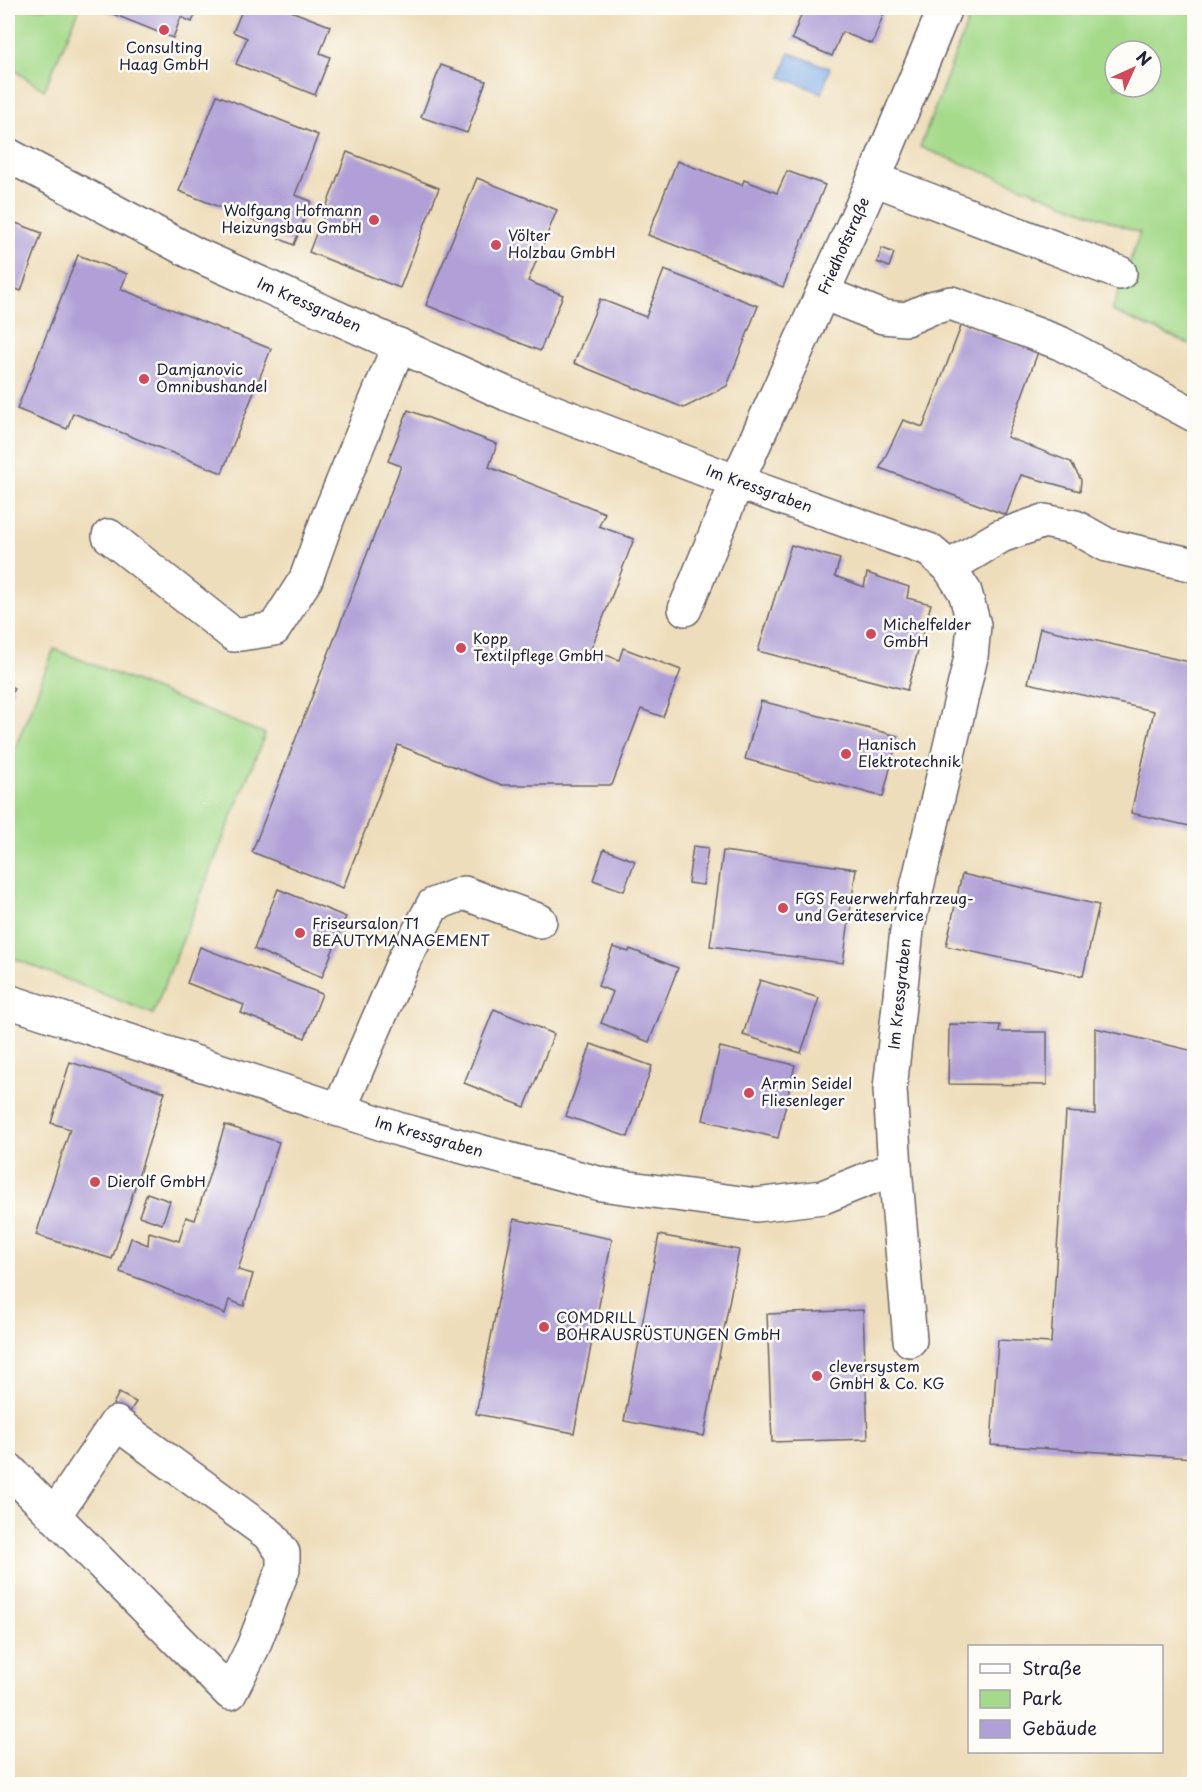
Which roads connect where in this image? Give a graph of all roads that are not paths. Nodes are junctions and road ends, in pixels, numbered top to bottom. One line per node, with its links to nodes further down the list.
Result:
1 (945, 8): 3 (street, Friedhofstraße)
2 (8, 155): 6 (street, Im Kressgraben)
3 (874, 179): 4 (street); 5 (street, Friedhofstraße)
4 (1119, 273)
5 (823, 293): 7 (street); 8 (street, Friedhofstraße)
6 (399, 345): 8 (street, Im Kressgraben); 9 (street)
7 (1194, 415)
8 (737, 482): 11 (street, Im Kressgraben); 12 (street, Friedhofstraße)
9 (109, 536)
10 (1194, 565): 11 (street)
11 (949, 567): 16 (street, Im Kressgraben)
12 (685, 609)
13 (540, 921): 15 (street)
14 (8, 1001): 15 (street, Im Kressgraben)
15 (339, 1110): 16 (street, Im Kressgraben)
16 (895, 1168): 17 (street, Im Kressgraben)
17 (910, 1340)
18 (8, 1469): 19 (street)
19 (54, 1516): 19 (street)

